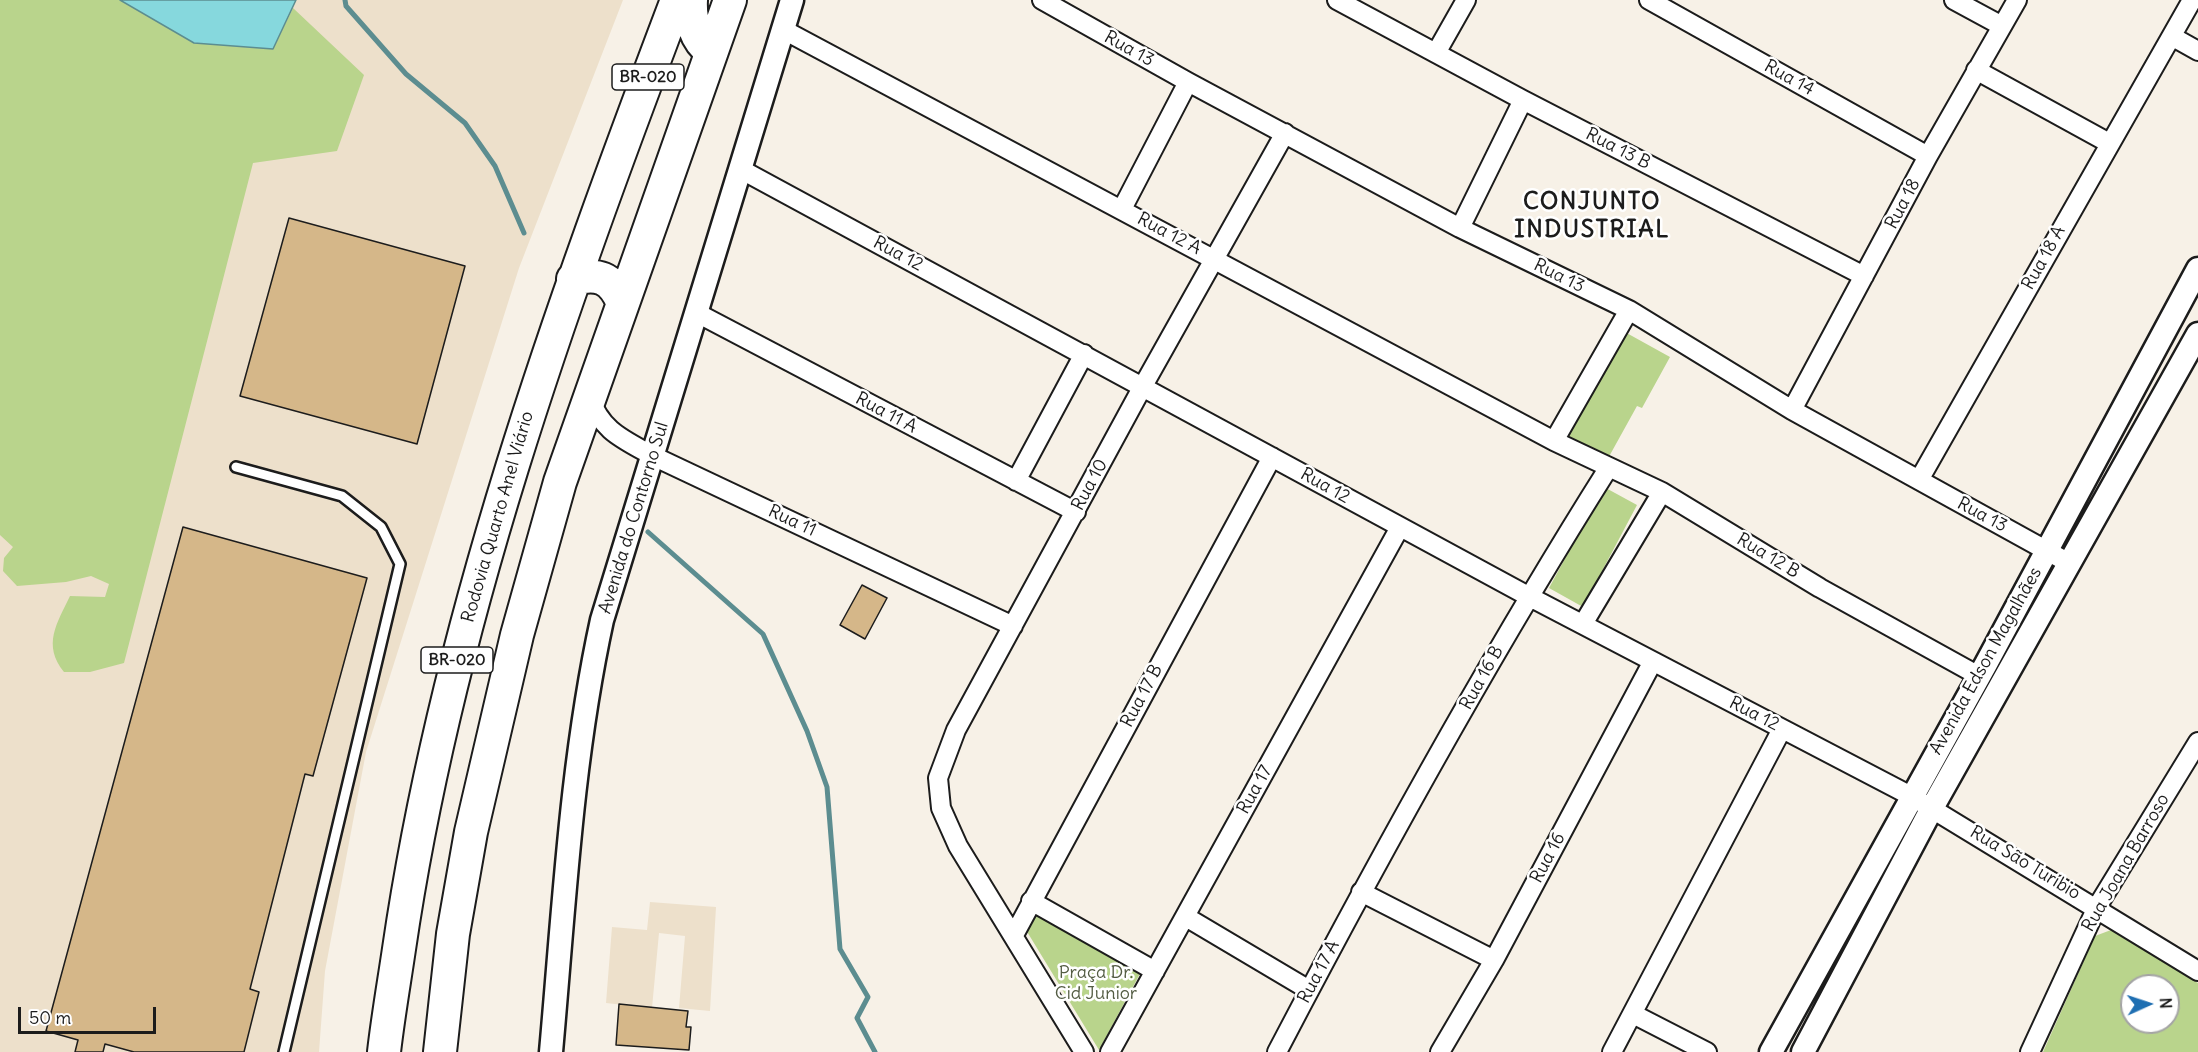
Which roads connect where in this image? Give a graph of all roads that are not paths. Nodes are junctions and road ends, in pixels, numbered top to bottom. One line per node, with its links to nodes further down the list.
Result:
1 (677, 0): 30 (highway, Rodovia Quarto Anel Viário / BR-020)
2 (691, 0): 15 (highway)
3 (730, 0): 15 (highway, BR-020)
4 (792, 0): 13 (street, Avenida do Contorno Sul)
5 (1042, 0): 19 (street, Rua 13)
6 (1337, 0): 17 (street, Rua 13 B)
7 (1466, 0): 17 (street)
8 (1649, 0): 23 (street, Rua 14)
9 (1954, 0): 12 (street)
10 (2017, 0): 12 (street, Rua 18)
11 (2192, 0): 14 (street, Rua 18 A)
12 (2002, 26): 18 (street, Rua 18)
13 (782, 29): 24 (street, Avenida do Contorno Sul); 25 (street, Rua 12 A)
14 (2173, 38): 16 (street); 22 (street, Rua 18 A)
15 (711, 51): 31 (highway, BR-020)
16 (2198, 51)
17 (1436, 53): 20 (street, Rua 13 B)
18 (1976, 70): 22 (street); 23 (street, Rua 18)
19 (1188, 82): 21 (street, Rua 13); 25 (street)
20 (1523, 100): 26 (street); 29 (street, Rua 13 B)
21 (1285, 133): 26 (street, Rua 13); 27 (street, Rua 10)
22 (2109, 143): 44 (street, Rua 18 A)
23 (1928, 156): 29 (street, Rua 18)
24 (742, 170): 33 (street, Avenida do Contorno Sul); 35 (street, Rua 12)
25 (1122, 209): 27 (street, Rua 12 A)
26 (1460, 228): 32 (street, Rua 13)
27 (1214, 258): 36 (street, Rua 10); 39 (street, Rua 12 A)
28 (2198, 269): 49 (street, Avenida Edson Magalhães)
29 (1864, 276): 38 (street, Rua 18)
30 (573, 279): 31 (highway); 73 (highway, Rodovia Quarto Anel Viário / BR-020)
31 (622, 301): 37 (highway, BR-020)
32 (1629, 310): 38 (street, Rua 13); 39 (street)
33 (698, 313): 40 (street, Avenida do Contorno Sul); 45 (street, Rua 11 A)
34 (2198, 334): 50 (street, Avenida Edson Magalhães)
35 (1084, 354): 36 (street, Rua 12); 45 (street)
36 (1143, 386): 41 (street, Rua 12); 47 (street, Rua 10)
37 (589, 397): 40 (street, Rua 11); 74 (highway, BR-020)
38 (1792, 410): 44 (street, Rua 13)
39 (1554, 441): 43 (street, Rua 12 B)
40 (653, 456): 53 (street, Rua 11); 75 (street, Avenida do Contorno Sul)
41 (1272, 457): 48 (street, Rua 12); 62 (street, Rua 17 B)
42 (236, 467): 72 (lane)
43 (1609, 467): 46 (street, Rua 12 B); 51 (street, Rua 16 B)
44 (1918, 480): 49 (street, Rua 13)
45 (1016, 482): 47 (street, Rua 11 A)
46 (1662, 492): 52 (street); 55 (street, Rua 12 B)
47 (1076, 512): 53 (street, Rua 10)
48 (1400, 527): 51 (street, Rua 12); 64 (street, Rua 17)
49 (2048, 550): 50 (street, Rua 13); 55 (street, Avenida Edson Magalhães)
50 (2069, 563): 56 (street, Avenida Edson Magalhães)
51 (1528, 596): 52 (street, Rua 12); 61 (street, Rua 16 B)
52 (1582, 624): 54 (street, Rua 12)
53 (1013, 626): 65 (street, Rua 10)
54 (1652, 663): 57 (street, Rua 12); 66 (street, Rua 16)
55 (1975, 683): 56 (street); 59 (street, Avenida Edson Magalhães)
56 (1992, 704): 60 (street, Avenida Edson Magalhães)
57 (1782, 729): 59 (street, Rua 12); 70 (street)
58 (2198, 742): 63 (street, Rua Joana Barroso)
59 (1911, 796): 60 (street, Rua São Turíbio); 81 (street, Avenida Edson Magalhães)
60 (1932, 808): 63 (street, Rua São Turíbio); 82 (street, Avenida Edson Magalhães)
61 (1361, 892): 66 (street); 69 (street, Rua 17 A)
62 (1031, 901): 65 (street, Rua 17 B); 67 (street)
63 (2097, 907): 68 (street, Rua São Turíbio); 83 (street, Rua Joana Barroso)
64 (1186, 917): 67 (street, Rua 17); 69 (street)
65 (1014, 935): 76 (street, Rua 10)
66 (1494, 960): 71 (street, Rua 16)
67 (1155, 971): 77 (street, Rua 17)
68 (2198, 971)
69 (1309, 990): 78 (street, Rua 17 A)
70 (1633, 1014): 79 (street); 80 (street)
71 (1446, 1050)
72 (284, 1052)
73 (384, 1052)
74 (440, 1052)
75 (552, 1052)
76 (1084, 1052)
77 (1110, 1052)
78 (1276, 1052)
79 (1612, 1052)
80 (1707, 1052)
81 (1771, 1052)
82 (1803, 1052)
83 (2030, 1052)

